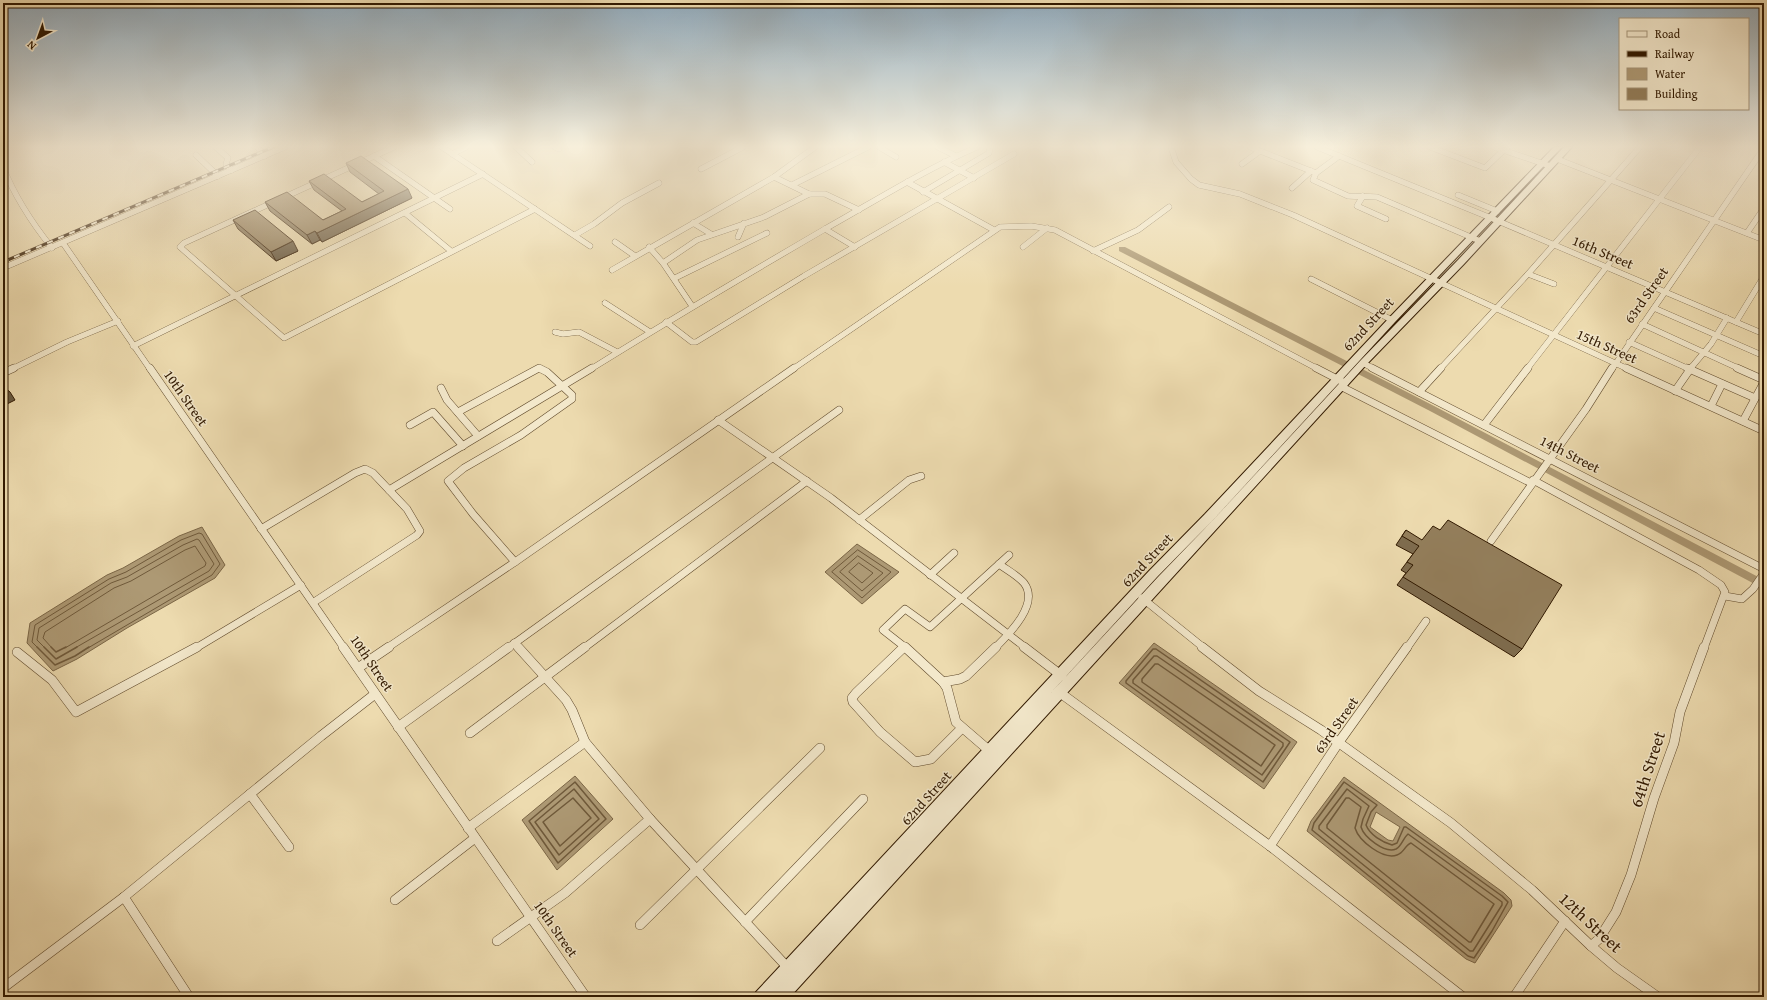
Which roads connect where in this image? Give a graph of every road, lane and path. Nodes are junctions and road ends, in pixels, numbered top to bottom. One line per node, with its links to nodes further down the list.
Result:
1 (15, 194): 57 (street)
2 (177, 194): 52 (street)
3 (290, 194): 74 (street)
4 (428, 194): 25 (street)
5 (443, 194): 25 (street)
6 (512, 194): 31 (street)
7 (639, 194): 46 (street)
8 (745, 194): 38 (street)
9 (809, 194): 39 (street)
10 (822, 194): 32 (street)
11 (887, 194): 32 (street)
12 (926, 194): 27 (street)
13 (947, 194): 27 (street)
14 (1231, 194): 69 (street, 15th Street)
15 (1343, 194): 24 (street)
16 (1432, 194): 36 (street, 16th Street)
17 (1515, 194): 33 (main road, 62nd Street)
18 (1519, 194): 36 (main road, 62nd Street)
19 (1599, 194): 53 (street)
20 (1646, 194): 26 (street)
21 (1664, 194): 26 (street)
22 (1732, 194): 37 (street, 63rd Street)
23 (1458, 195): 33 (street)
24 (1363, 196): 35 (street); 48 (street)
25 (434, 198): 30 (street); 34 (street)
26 (1660, 199): 37 (street); 63 (street)
27 (936, 200): 42 (street); 55 (street)
28 (1169, 207): 60 (street)
29 (1764, 208): 44 (street)
30 (450, 209)
31 (535, 209): 46 (street); 59 (street)
32 (859, 210): 41 (street)
33 (1497, 211): 36 (main road, 62nd Street)
34 (404, 213): 59 (street); 74 (street)
35 (1386, 219)
36 (1495, 219): 48 (main road, 62nd Street); 50 (main road, 62nd Street); 53 (street, 16th Street)
37 (1713, 220): 44 (street); 73 (street, 63rd Street)
38 (693, 223): 45 (street); 58 (street)
39 (744, 223): 45 (street); 47 (street)
40 (1048, 228): 42 (street); 56 (street); 60 (street)
41 (825, 229): 55 (street); 76 (street)
42 (994, 230): 110 (street)
43 (767, 233): 68 (street)
44 (1747, 233): 49 (street)
45 (711, 234): 62 (street)
46 (575, 236): 54 (street)
47 (738, 237)
48 (1471, 238): 50 (street); 69 (main road, 62nd Street)
49 (1764, 240)
50 (1480, 241): 71 (main road, 62nd Street)
51 (616, 242): 61 (street)
52 (62, 243): 57 (street); 81 (street, 10th Street)
53 (1553, 244): 63 (street, 16th Street); 66 (street)
54 (590, 246)
55 (855, 247): 82 (street)
56 (1023, 247)
57 (52, 248): 64 (street)
58 (648, 248): 61 (street); 62 (street)
59 (451, 251): 74 (street)
60 (1093, 251): 99 (street)
61 (635, 256): 65 (street)
62 (663, 263): 68 (street)
63 (1605, 267): 73 (street, 16th Street); 87 (street)
64 (3, 268)
65 (612, 270)
66 (1528, 274): 72 (street); 77 (street)
67 (1764, 276): 83 (street)
68 (675, 278): 76 (street)
69 (1432, 278): 71 (street, 15th Street); 80 (main road, 62nd Street)
70 (1311, 279): 80 (street)
71 (1441, 282): 77 (street, 15th Street); 96 (main road, 62nd Street)
72 (1554, 284)
73 (1665, 292): 78 (street, 63rd Street); 79 (street, 16th Street)
74 (237, 296): 91 (street)
75 (605, 303): 86 (street)
76 (692, 306): 82 (street)
77 (1496, 308): 87 (street, 15th Street); 105 (street)
78 (1654, 308): 84 (street, 63rd Street); 89 (street)
79 (1726, 318): 83 (street, 16th Street); 89 (street)
80 (1392, 320): 96 (main road, 62nd Street)
81 (118, 321): 91 (street, 10th Street); 98 (street)
82 (666, 322): 86 (street)
83 (1736, 322): 88 (street, 16th Street)
84 (1642, 324): 90 (street, 63rd Street); 93 (street)
85 (555, 332): 92 (street)
86 (650, 332): 92 (street)
87 (1552, 334): 95 (street, 15th Street); 113 (street)
88 (1764, 334)
89 (1716, 335): 93 (street); 94 (street)
90 (1629, 342): 95 (street, 63rd Street); 97 (street)
91 (134, 346): 124 (street, 10th Street)
92 (617, 352): 102 (street)
93 (1704, 352): 97 (street); 100 (street)
94 (1764, 356)
95 (1616, 363): 104 (street, 15th Street); 118 (street, 63rd Street)
96 (1359, 364): 99 (main road, 62nd Street); 105 (street, 14th Street)
97 (1690, 369): 101 (street); 104 (street)
98 (3, 373)
99 (1343, 381): 121 (street); 135 (main road, 62nd Street)
100 (1764, 381): 106 (street)
101 (1722, 384): 106 (street); 107 (street)
102 (563, 386): 109 (street); 115 (street); 128 (street)
103 (441, 388): 109 (street)
104 (1675, 390): 107 (street, 15th Street)
105 (1419, 392): 113 (street, 14th Street)
106 (1755, 398): 111 (street)
107 (1711, 406): 111 (street, 15th Street)
108 (839, 410): 117 (street)
109 (458, 412): 115 (street)
110 (718, 420): 117 (street); 128 (street)
111 (1743, 421): 114 (street, 15th Street)
112 (410, 424): 116 (street)
113 (1484, 425): 118 (street, 14th Street)
114 (1764, 431)
115 (478, 436): 116 (street)
116 (463, 446): 122 (street)
117 (773, 457): 120 (street); 140 (street)
118 (1550, 460): 121 (street, 63rd Street); 130 (street, 14th Street)
119 (921, 476): 123 (street)
120 (807, 481): 123 (street); 144 (street)
121 (1532, 482): 125 (street, 63rd Street); 134 (street)
122 (389, 490): 124 (street); 137 (street)
123 (859, 520): 131 (street)
124 (261, 529): 133 (street, 10th Street)
125 (1491, 541)
126 (954, 553): 131 (street)
127 (1009, 554): 129 (street)
128 (515, 562): 143 (street)
129 (999, 564): 136 (street); 139 (street)
130 (1764, 569)
131 (930, 575): 136 (street)
132 (1762, 575): 134 (street)
133 (301, 585): 137 (street, 10th Street); 142 (street)
134 (1725, 596): 172 (street, 64th Street)
135 (1140, 597): 145 (main road, 62nd Street); 153 (street, 12th Street)
136 (962, 600): 139 (street); 141 (street)
137 (314, 602): 143 (street, 10th Street)
138 (1426, 621): 153 (street, 63rd Street)
139 (1007, 635): 145 (street); 146 (street)
140 (514, 642): 144 (street); 149 (street)
141 (904, 647): 146 (street); 150 (street)
142 (17, 652)
143 (358, 668): 148 (street, 10th Street)
144 (546, 678): 151 (street); 152 (street)
145 (1065, 678): 147 (main road, 62nd Street); 155 (main road, 62nd Street)
146 (943, 682): 150 (street)
147 (1059, 692): 155 (main road, 62nd Street); 162 (street)
148 (375, 694): 149 (street, 10th Street); 156 (street)
149 (398, 727): 159 (street, 10th Street)
150 (962, 728): 155 (street)
151 (470, 734)
152 (585, 742): 158 (street); 159 (street)
153 (1339, 742): 162 (street, 63rd Street); 168 (street, 12th Street)
154 (820, 748): 164 (street)
155 (994, 754): 161 (main road, 62nd Street)
156 (250, 794): 163 (street); 165 (street)
157 (863, 799): 169 (street)
158 (650, 819): 164 (street); 167 (street)
159 (468, 828): 160 (street, 10th Street)
160 (475, 838): 166 (street); 167 (street, 10th Street)
161 (915, 842): 173 (main road, 62nd Street); 178 (main road, 62nd Street)
162 (1270, 846): 179 (street)
163 (289, 847)
164 (697, 870): 169 (street); 170 (street)
165 (124, 897): 174 (street); 175 (street)
166 (395, 900)
167 (531, 918): 171 (street); 176 (street, 10th Street)
168 (1565, 921): 172 (street, 12th Street); 180 (street)
169 (745, 922): 173 (street)
170 (640, 925)
171 (498, 941)
172 (1591, 946): 181 (street, 12th Street)
173 (788, 968): 177 (main road, 62nd Street)
174 (3, 988)
175 (189, 997)
176 (586, 997)
177 (761, 997)
178 (780, 997)
179 (1463, 997)
180 (1514, 997)
181 (1658, 997)

